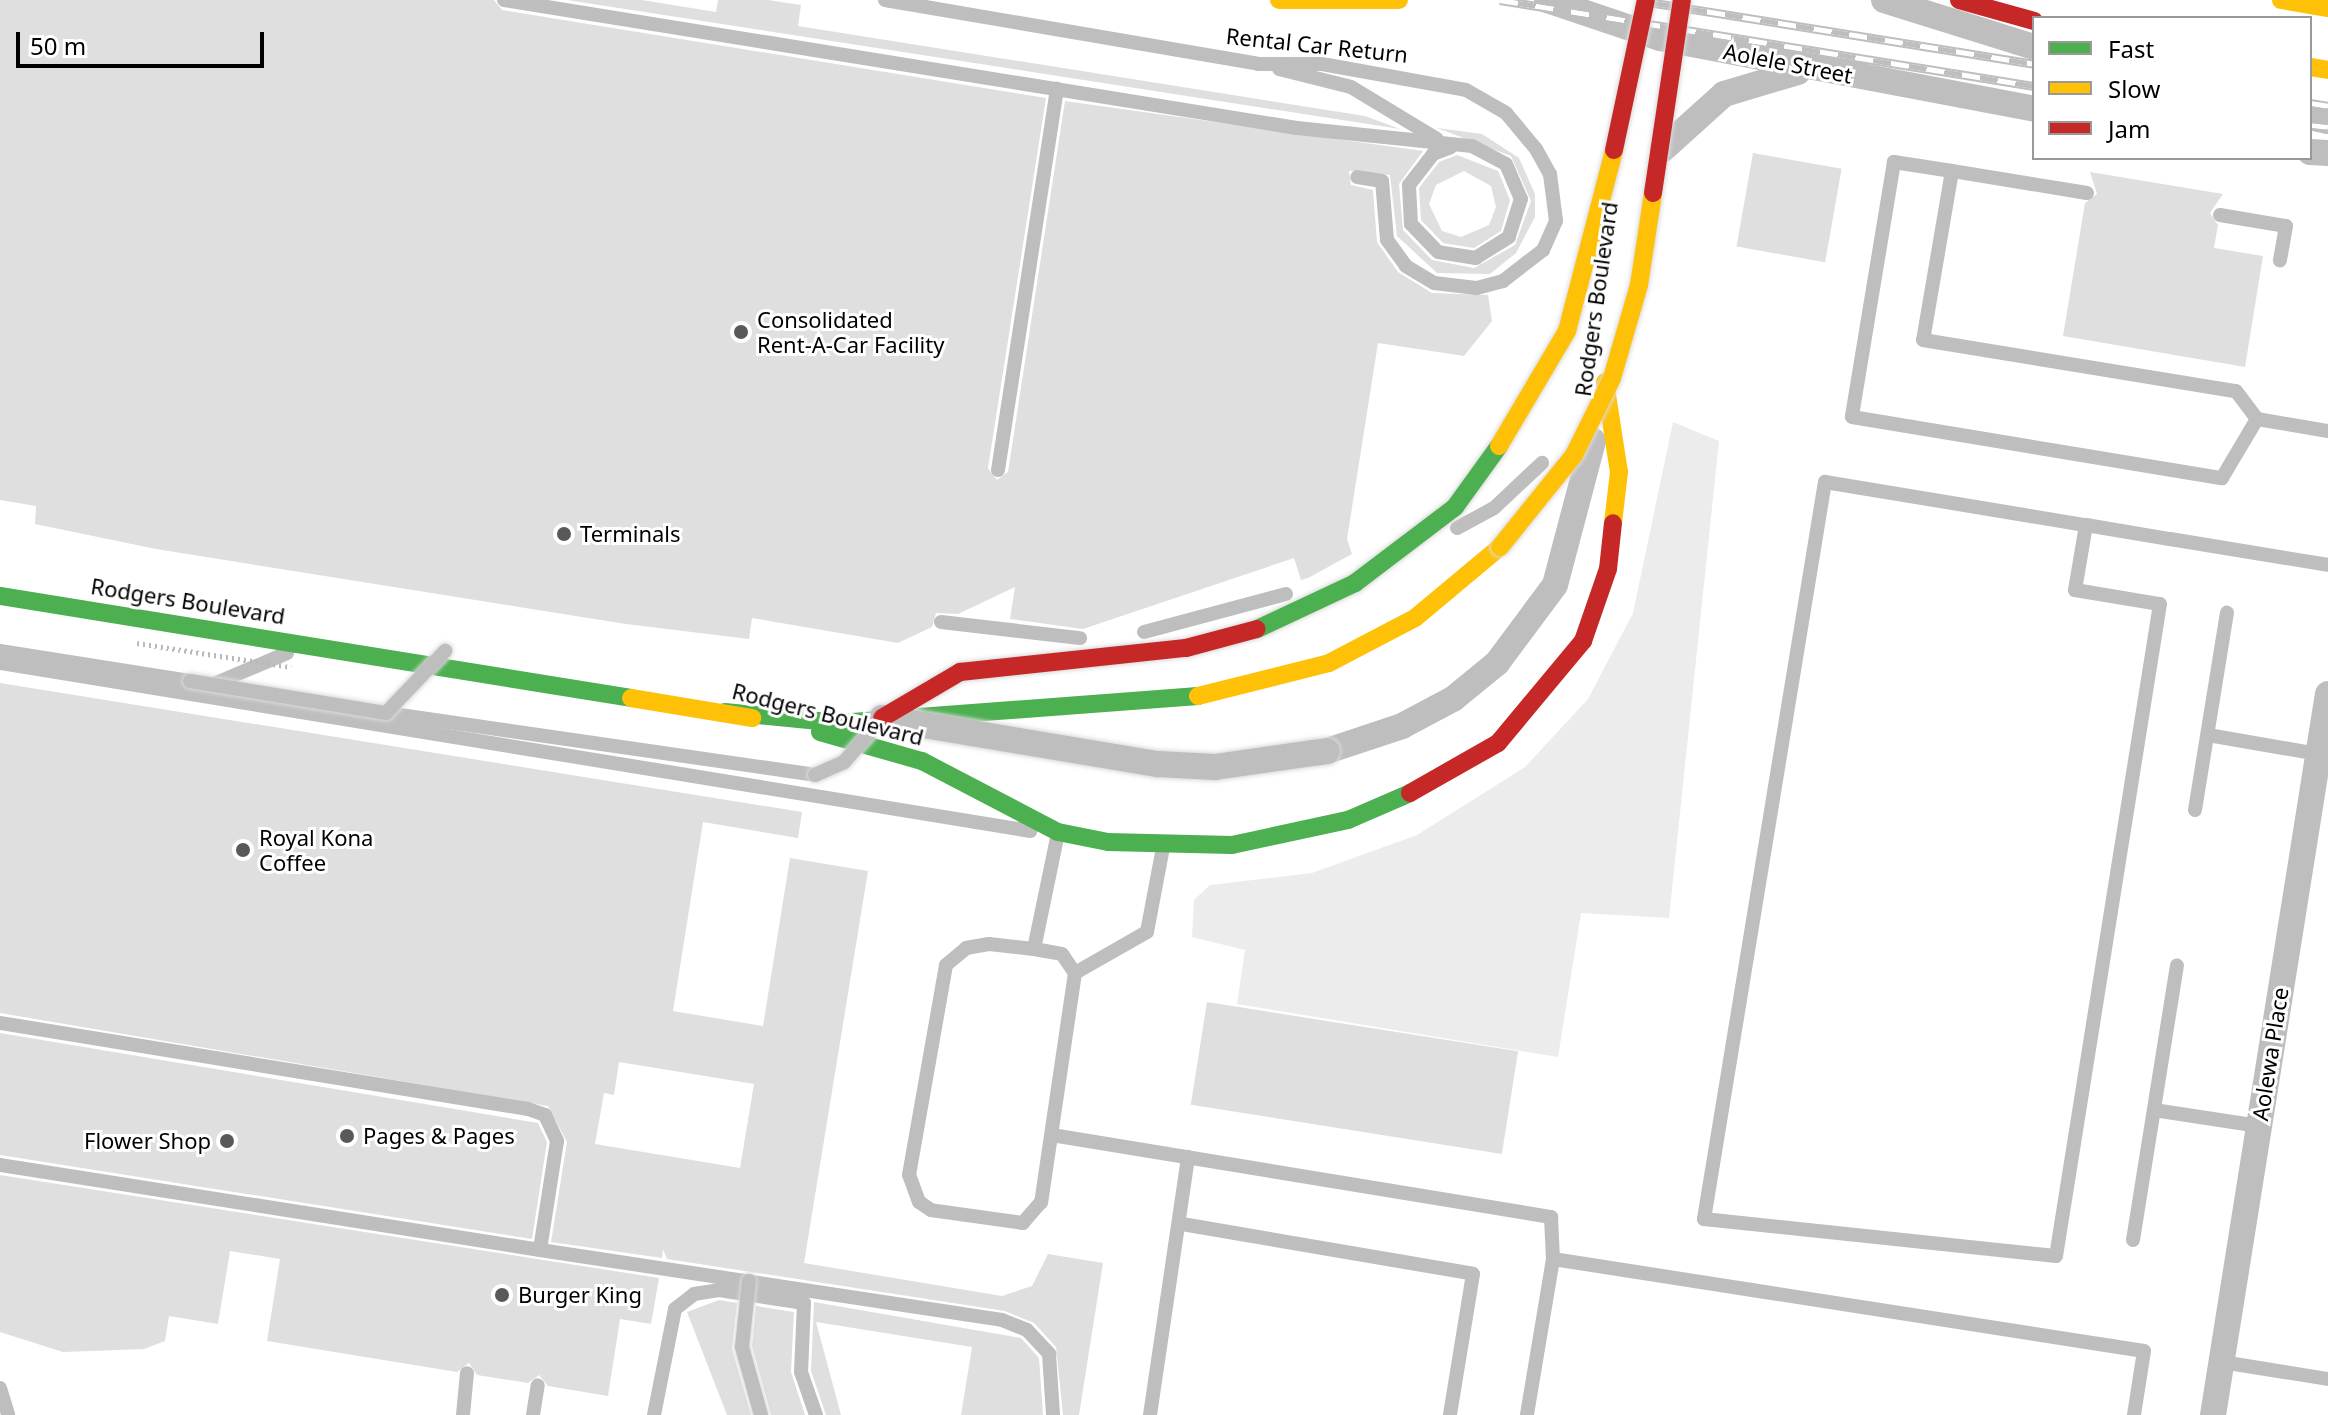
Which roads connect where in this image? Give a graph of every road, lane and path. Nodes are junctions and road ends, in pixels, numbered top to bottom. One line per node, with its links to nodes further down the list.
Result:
1 (504, 0): 18 (lane)
2 (885, 0): 16 (lane, Rental Car Return)
3 (1279, 0): 4 (main road)
4 (1399, 0)
5 (1547, 0): 14 (street, Aolele Street)
6 (1646, 0): 48 (main road, bridge)
7 (1665, 0): 14 (main road, Rodgers Boulevard)
8 (1682, 0): 46 (main road, bridge)
9 (1884, 0): 15 (street)
10 (1959, 0): 13 (main road)
11 (2281, 0): 12 (main road)
12 (2328, 8)
13 (2032, 20)
14 (1660, 38): 17 (street, Aolele Street); 24 (main road, Rodgers Boulevard)
15 (2032, 46)
16 (1258, 64): 20 (lane); 22 (lane, Rental Car Return)
17 (1814, 69): 19 (street, Aolele Street); 24 (street)
18 (1057, 89): 20 (lane); 30 (lane)
19 (2032, 109)
20 (1451, 147): 20 (lane)
21 (1952, 171): 23 (lane); 28 (lane); 28 (lane)
22 (1357, 177)
23 (2087, 193)
24 (1635, 194): 27 (main road, Rodgers Boulevard)
25 (2220, 215): 26 (lane)
26 (2280, 260)
27 (1602, 398): 37 (lane); 48 (street, bridge); 53 (main road, Rodgers Boulevard)
28 (2257, 419): 29 (lane)
29 (2328, 431)
30 (998, 470)
31 (2086, 525): 31 (lane); 32 (lane)
32 (2328, 565)
33 (0, 582): 41 (street)
34 (0, 596): 40 (main road, Rodgers Boulevard)
35 (2227, 613): 49 (lane)
36 (941, 622): 38 (lane)
37 (1131, 634)
38 (1100, 636)
39 (137, 643): 43 (path, bridge)
40 (307, 645): 44 (lane); 46 (main road, Rodgers Boulevard)
41 (445, 651): 47 (lane, bridge); 48 (street)
42 (1, 659): 44 (lane); 47 (lane, bridge)
43 (291, 667)
44 (192, 693): 52 (lane)
45 (2328, 694): 50 (street, Aolewa Place)
46 (725, 712): 52 (main road, Rodgers Boulevard)
47 (386, 713): 48 (lane, bridge)
48 (882, 718)
49 (2208, 735): 50 (lane); 51 (lane)
50 (2318, 754): 59 (street, Aolewa Place)
51 (2195, 810)
52 (1058, 832): 53 (main road, Rodgers Boulevard); 54 (lane)
53 (1163, 847): 56 (lane)
54 (1034, 949): 56 (lane); 60 (lane)
55 (2177, 966): 58 (lane)
56 (1075, 973): 60 (lane)
57 (0, 1023): 65 (lane)
58 (2154, 1110): 59 (lane); 64 (lane)
59 (2259, 1126): 68 (street, Aolewa Place)
60 (1052, 1135): 61 (lane)
61 (1188, 1157): 63 (lane); 66 (lane)
62 (0, 1165): 65 (lane)
63 (1182, 1224): 80 (lane); 81 (lane)
64 (2133, 1240)
65 (540, 1250): 67 (lane)
66 (1553, 1259): 82 (lane); 83 (lane)
67 (749, 1281): 77 (lane, bridge); 79 (lane)
68 (2222, 1362): 70 (lane); 84 (street, Aolewa Place)
69 (467, 1373): 74 (lane)
70 (2328, 1379)
71 (538, 1385): 75 (lane)
72 (0, 1388): 73 (lane)
73 (8, 1415)
74 (463, 1415)
75 (533, 1415)
76 (654, 1415): 78 (lane)
77 (761, 1415)
78 (816, 1415)
79 (1053, 1415)
80 (1150, 1415)
81 (1450, 1415)
82 (1527, 1415)
83 (2134, 1415)
84 (2213, 1415)

